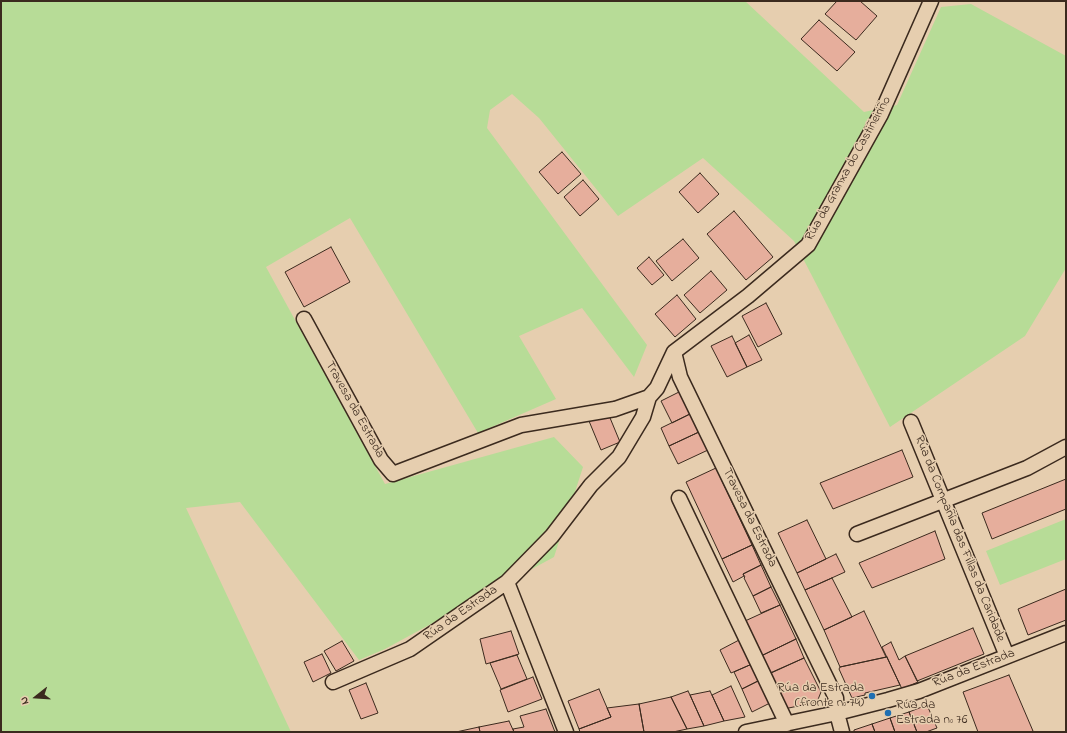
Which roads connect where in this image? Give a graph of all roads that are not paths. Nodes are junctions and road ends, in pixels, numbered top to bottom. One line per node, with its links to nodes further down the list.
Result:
1 (931, 1): 3 (street, Rúa da Granxa do Castiñeiriño)
2 (304, 319): 4 (street, Travesa da Estrada)
3 (674, 352): 4 (street); 14 (street, Travesa da Estrada)
4 (649, 397): 10 (street)
5 (911, 422): 8 (street, Rúa da Compañía das Fillas da Caridade)
6 (1066, 447): 8 (street)
7 (679, 498): 15 (street)
8 (944, 500): 9 (street); 12 (street, Rúa da Compañía das Fillas da Caridade)
9 (857, 534)
10 (507, 582): 13 (street, Rúa da Estrada); 16 (street, Rúa da Estrada)
11 (1066, 633): 12 (street, Rúa da Estrada)
12 (1007, 656): 14 (street, Rúa da Estrada)
13 (333, 682)
14 (837, 713): 15 (street, Rúa da Estrada); 18 (street, Travesa da Estrada)
15 (787, 724): 17 (street, Rúa da Estrada)
16 (566, 732)
17 (746, 732)
18 (842, 732)

